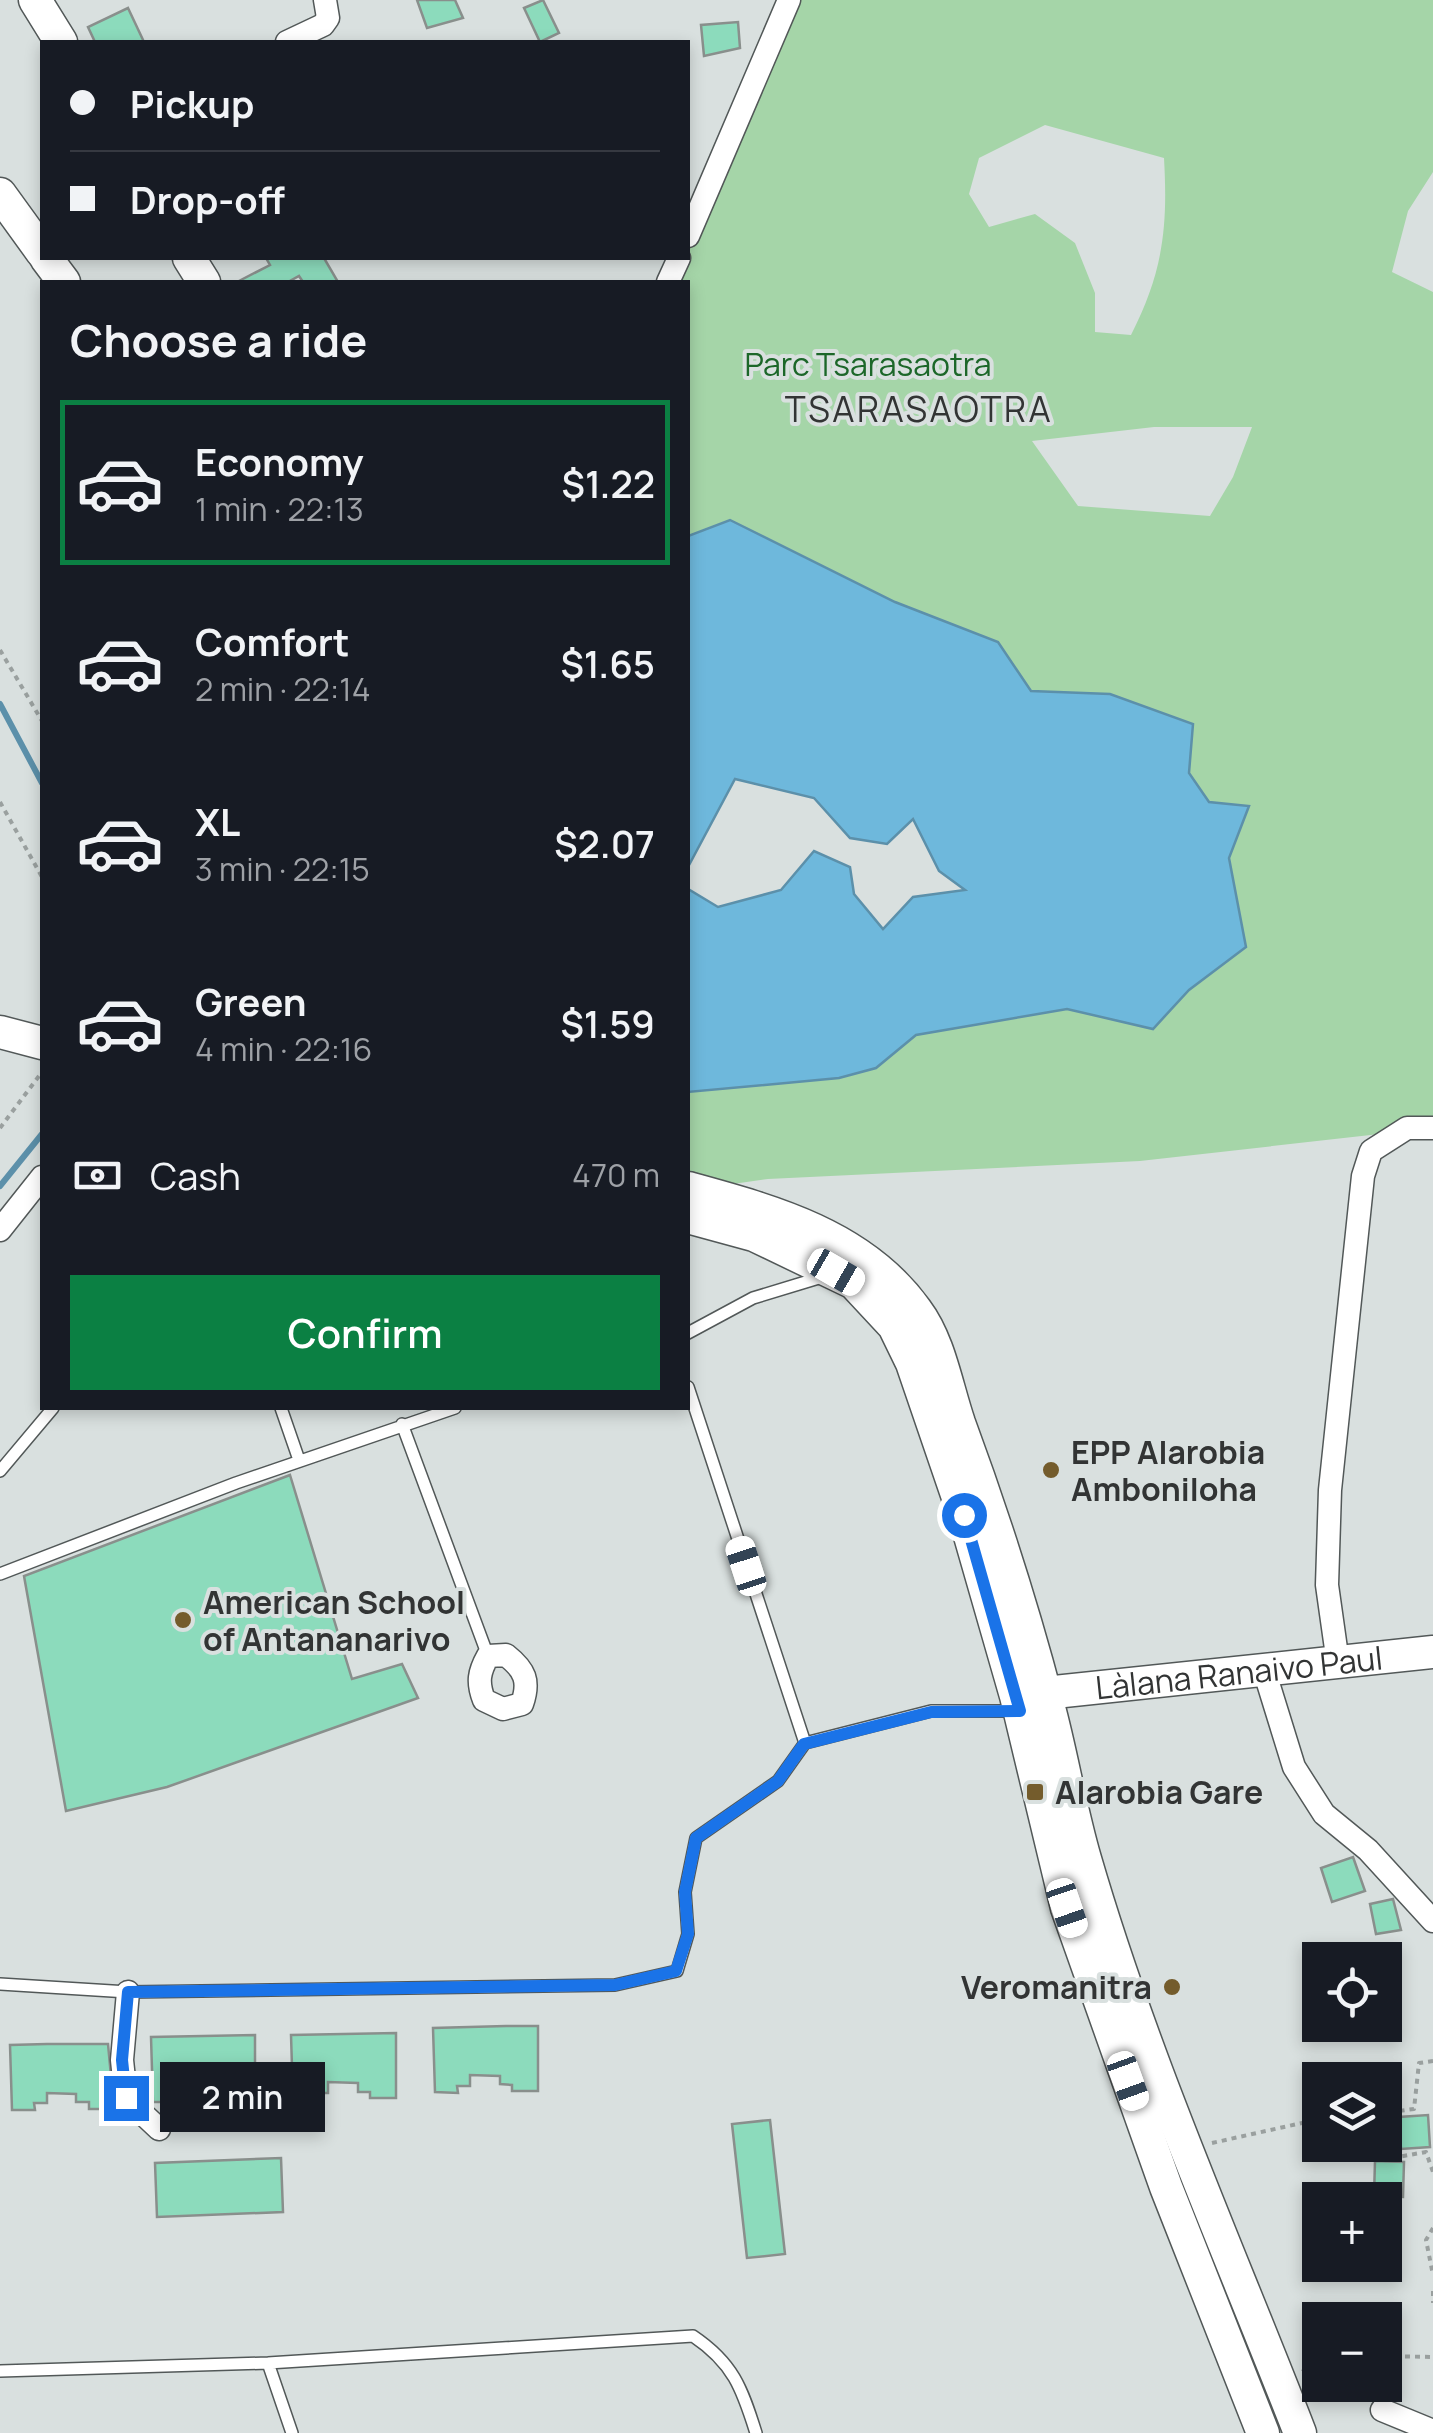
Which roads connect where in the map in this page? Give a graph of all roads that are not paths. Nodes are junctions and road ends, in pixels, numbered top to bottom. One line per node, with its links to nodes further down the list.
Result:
1 (35, 0): 4 (main road)
2 (325, 0): 5 (street)
3 (789, 0): 7 (street)
4 (60, 40)
5 (291, 40)
6 (0, 194): 8 (main road)
7 (690, 231)
8 (40, 249)
9 (0, 1032): 10 (main road)
10 (40, 1042)
11 (1433, 1128): 28 (street)
12 (40, 1180): 15 (street)
13 (690, 1189): 30 (main road)
14 (690, 1218): 16 (main road)
15 (0, 1230)
16 (836, 1272): 17 (lane); 30 (main road)
17 (690, 1332)
18 (690, 1394): 31 (lane)
19 (51, 1410): 24 (lane)
20 (281, 1410): 23 (lane)
21 (448, 1410): 22 (lane)
22 (402, 1424): 23 (lane); 27 (lane)
23 (299, 1460): 25 (lane)
24 (0, 1471)
25 (0, 1574)
26 (1433, 1652): 28 (main road, Làlana Ranaivo Paul)
27 (488, 1656)
28 (1338, 1662): 29 (main road, Làlana Ranaivo Paul)
29 (1264, 1670): 30 (main road, Làlana Ranaivo Paul); 32 (street)
30 (1027, 1700): 31 (lane); 42 (main road); 43 (main road)
31 (804, 1744): 34 (lane)
32 (1433, 1921)
33 (0, 1984): 34 (lane)
34 (128, 1992): 35 (street)
35 (159, 2129)
36 (268, 2363): 37 (lane); 40 (lane); 41 (lane)
37 (0, 2371)
38 (1382, 2410): 39 (street)
39 (1433, 2431)
40 (292, 2433)
41 (756, 2433)
42 (1263, 2433)
43 (1300, 2433)

